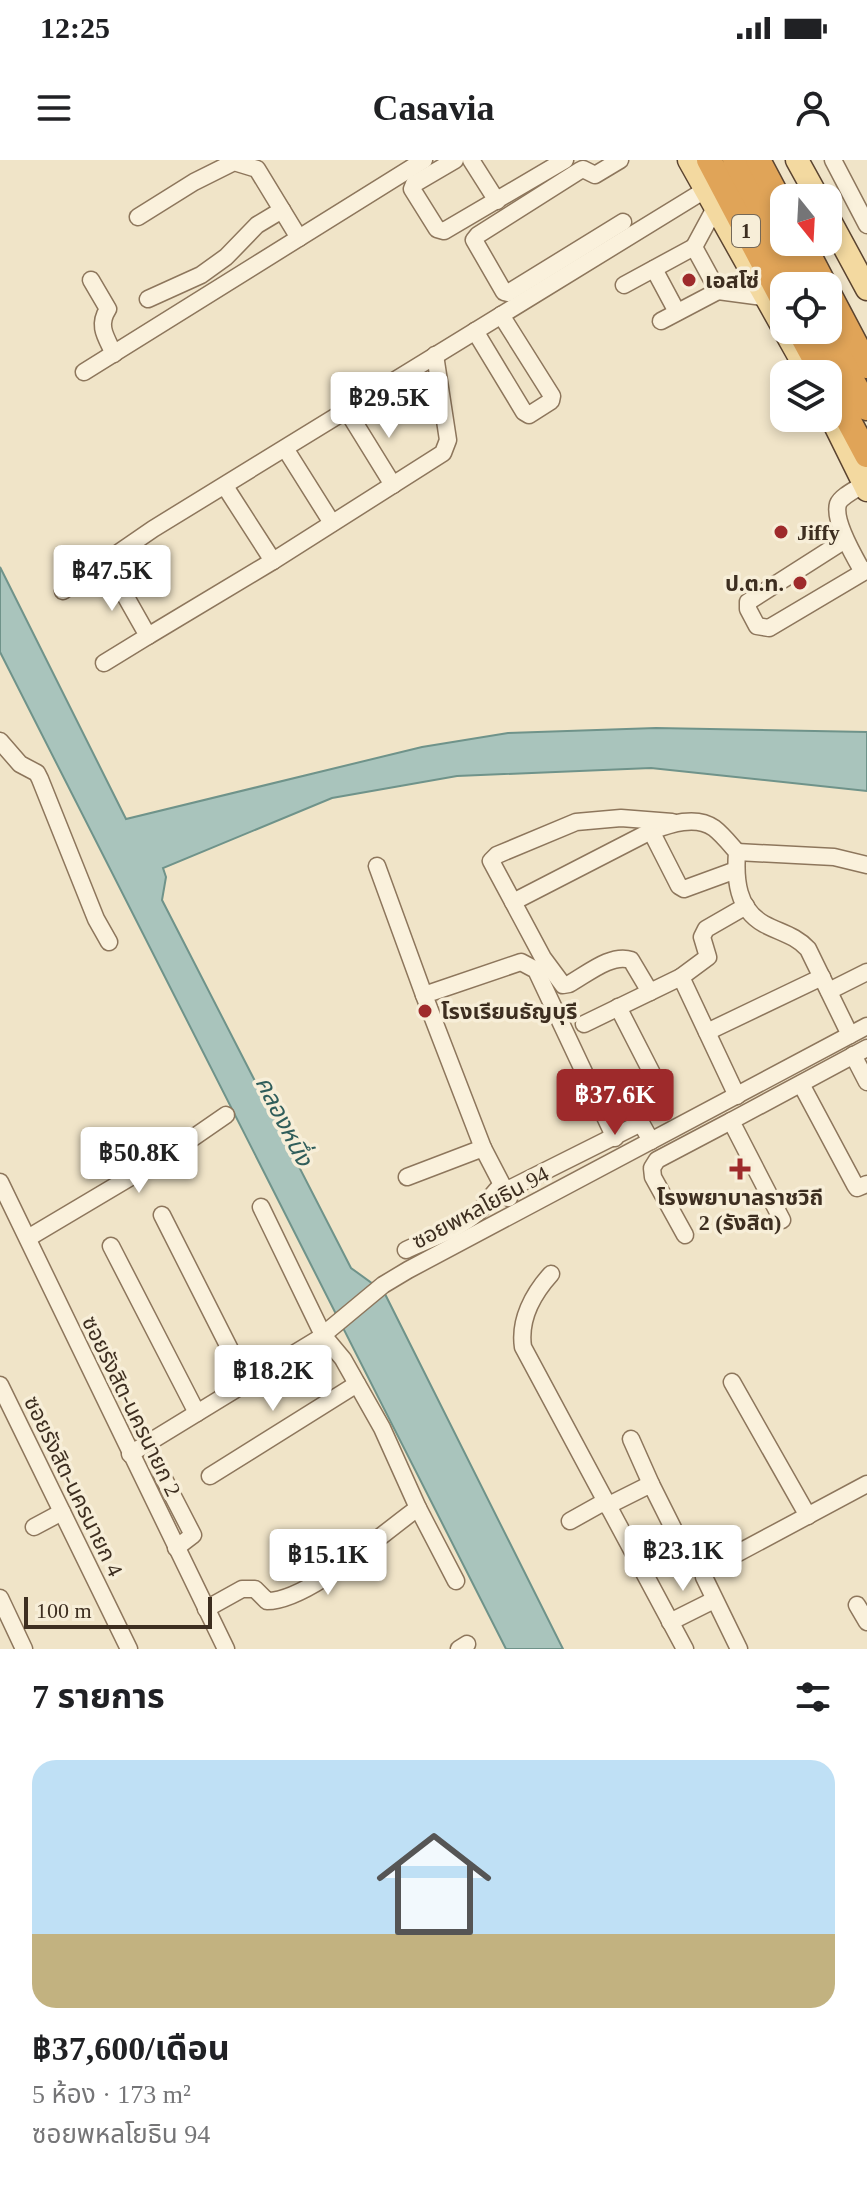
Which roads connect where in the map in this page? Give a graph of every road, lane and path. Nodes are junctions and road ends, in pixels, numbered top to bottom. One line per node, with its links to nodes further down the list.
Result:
1 (424, 160): 22 (street)
2 (455, 160): 17 (street)
3 (471, 160): 17 (street)
4 (565, 160): 17 (street)
5 (620, 160): 20 (street)
6 (689, 160): 16 (main road, 1)
7 (709, 160): 29 (highway, 1)
8 (735, 160): 26 (highway)
9 (761, 160): 12 (highway); 13 (highway, 1)
10 (797, 160): 14 (main road)
11 (833, 160): 15 (street)
12 (772, 184)
13 (775, 184)
14 (810, 184)
15 (860, 195): 21 (street)
16 (710, 199): 24 (street); 30 (main road, 1); 36 (street)
17 (497, 201)
18 (282, 210): 19 (street); 22 (street); 34 (street)
19 (138, 217)
20 (623, 222)
21 (867, 225)
22 (299, 238): 41 (street)
23 (842, 243): 31 (main road)
24 (694, 247): 25 (street); 32 (street)
25 (654, 269): 28 (street); 35 (street)
26 (795, 272)
27 (91, 280): 41 (street)
28 (624, 285)
29 (770, 286)
30 (770, 288)
31 (867, 289)
32 (718, 291): 33 (street); 35 (street)
33 (770, 292)
34 (148, 299)
35 (677, 312): 38 (street)
36 (501, 315): 39 (street); 39 (street)
37 (842, 316): 43 (highway)
38 (661, 321)
39 (475, 331): 42 (street)
40 (833, 344): 46 (highway)
41 (114, 354): 44 (street)
42 (435, 355): 51 (street); 56 (street)
43 (867, 364)
44 (84, 372)
45 (842, 408): 50 (highway)
46 (867, 408)
47 (351, 417): 51 (street)
48 (838, 432): 52 (main road)
49 (288, 453): 54 (street)
50 (867, 455)
51 (393, 485): 54 (street)
52 (866, 487): 55 (street)
53 (228, 491): 57 (street)
54 (332, 523): 57 (street)
55 (845, 540): 58 (street); 58 (street)
56 (105, 560): 59 (street); 60 (street)
57 (273, 561): 60 (street)
58 (865, 571)
59 (63, 591)
60 (148, 636): 61 (street)
61 (104, 663)
62 (0, 741): 71 (street)
63 (673, 822): 64 (street); 65 (street); 69 (street)
64 (651, 831): 68 (street); 69 (street)
65 (737, 852): 66 (street); 68 (street)
66 (867, 865)
67 (377, 866): 76 (street)
68 (736, 870): 70 (street)
69 (513, 902): 75 (street)
70 (746, 906): 73 (street); 74 (street)
71 (109, 942)
72 (867, 972): 74 (street)
73 (681, 977): 75 (street); 80 (street)
74 (826, 984): 80 (street); 81 (street)
75 (650, 992): 77 (street)
76 (424, 995): 89 (street); 91 (street)
77 (618, 1007): 78 (street); 85 (street)
78 (584, 1024)
79 (867, 1026): 81 (street, ซอยพหลโยธิน 94)
80 (707, 1032): 86 (street)
81 (850, 1035): 86 (street, ซอยพหลโยธิน 94)
82 (860, 1052): 83 (street); 84 (street)
83 (867, 1082)
84 (801, 1084): 88 (street); 94 (street)
85 (659, 1087)
86 (737, 1096): 90 (street, ซอยพหลโยธิน 94)
87 (226, 1115): 101 (street)
88 (731, 1121): 99 (street); 100 (street)
89 (615, 1138): 90 (street); 95 (street)
90 (651, 1141): 97 (street, ซอยพหลโยธิน 94)
91 (483, 1148): 92 (street); 95 (street)
92 (407, 1177)
93 (0, 1182): 101 (street, ซอยรังสิต-นครนายก 2)
94 (867, 1184)
95 (504, 1188): 97 (street); 103 (street)
96 (261, 1207): 105 (street)
97 (517, 1212): 105 (street, ซอยพหลโยธิน 94)
98 (162, 1215): 107 (street)
99 (782, 1220)
100 (685, 1235)
101 (28, 1238): 112 (street, ซอยรังสิต-นครนายก 2)
102 (111, 1246): 110 (street)
103 (406, 1250)
104 (551, 1274): 117 (street)
105 (326, 1333): 107 (street, ซอยพหลโยธิน 94); 108 (street)
106 (732, 1382): 120 (street)
107 (247, 1383): 110 (street, ซอยพหลโยธิน 94)
108 (357, 1384): 114 (street); 118 (street)
109 (0, 1385): 119 (street, ซอยรังสิต-นครนายก 4)
110 (197, 1413): 112 (street, ซอยพหลโยธิน 94)
111 (631, 1439): 115 (street)
112 (130, 1454): 123 (street, ซอยรังสิต-นครนายก 2)
113 (162, 1475): 123 (street)
114 (210, 1476)
115 (651, 1484): 117 (street); 124 (street)
116 (867, 1484): 120 (street)
117 (606, 1504): 121 (street); 130 (street)
118 (418, 1508): 125 (street); 129 (street)
119 (62, 1512): 122 (street); 133 (street, ซอยรังสิต-นครนายก 4)
120 (808, 1516): 127 (street)
121 (570, 1521)
122 (34, 1527)
123 (176, 1548): 129 (street, ซอยรังสิต-นครนายก 2)
124 (683, 1548)
125 (456, 1581)
126 (0, 1598): 132 (street)
127 (714, 1600): 130 (street); 136 (street)
128 (857, 1605): 131 (street)
129 (206, 1609): 134 (street, ซอยรังสิต-นครนายก 2)
130 (670, 1622): 135 (street)
131 (867, 1622)
132 (24, 1649)
133 (129, 1649)
134 (226, 1649)
135 (685, 1649)
136 (739, 1649)

